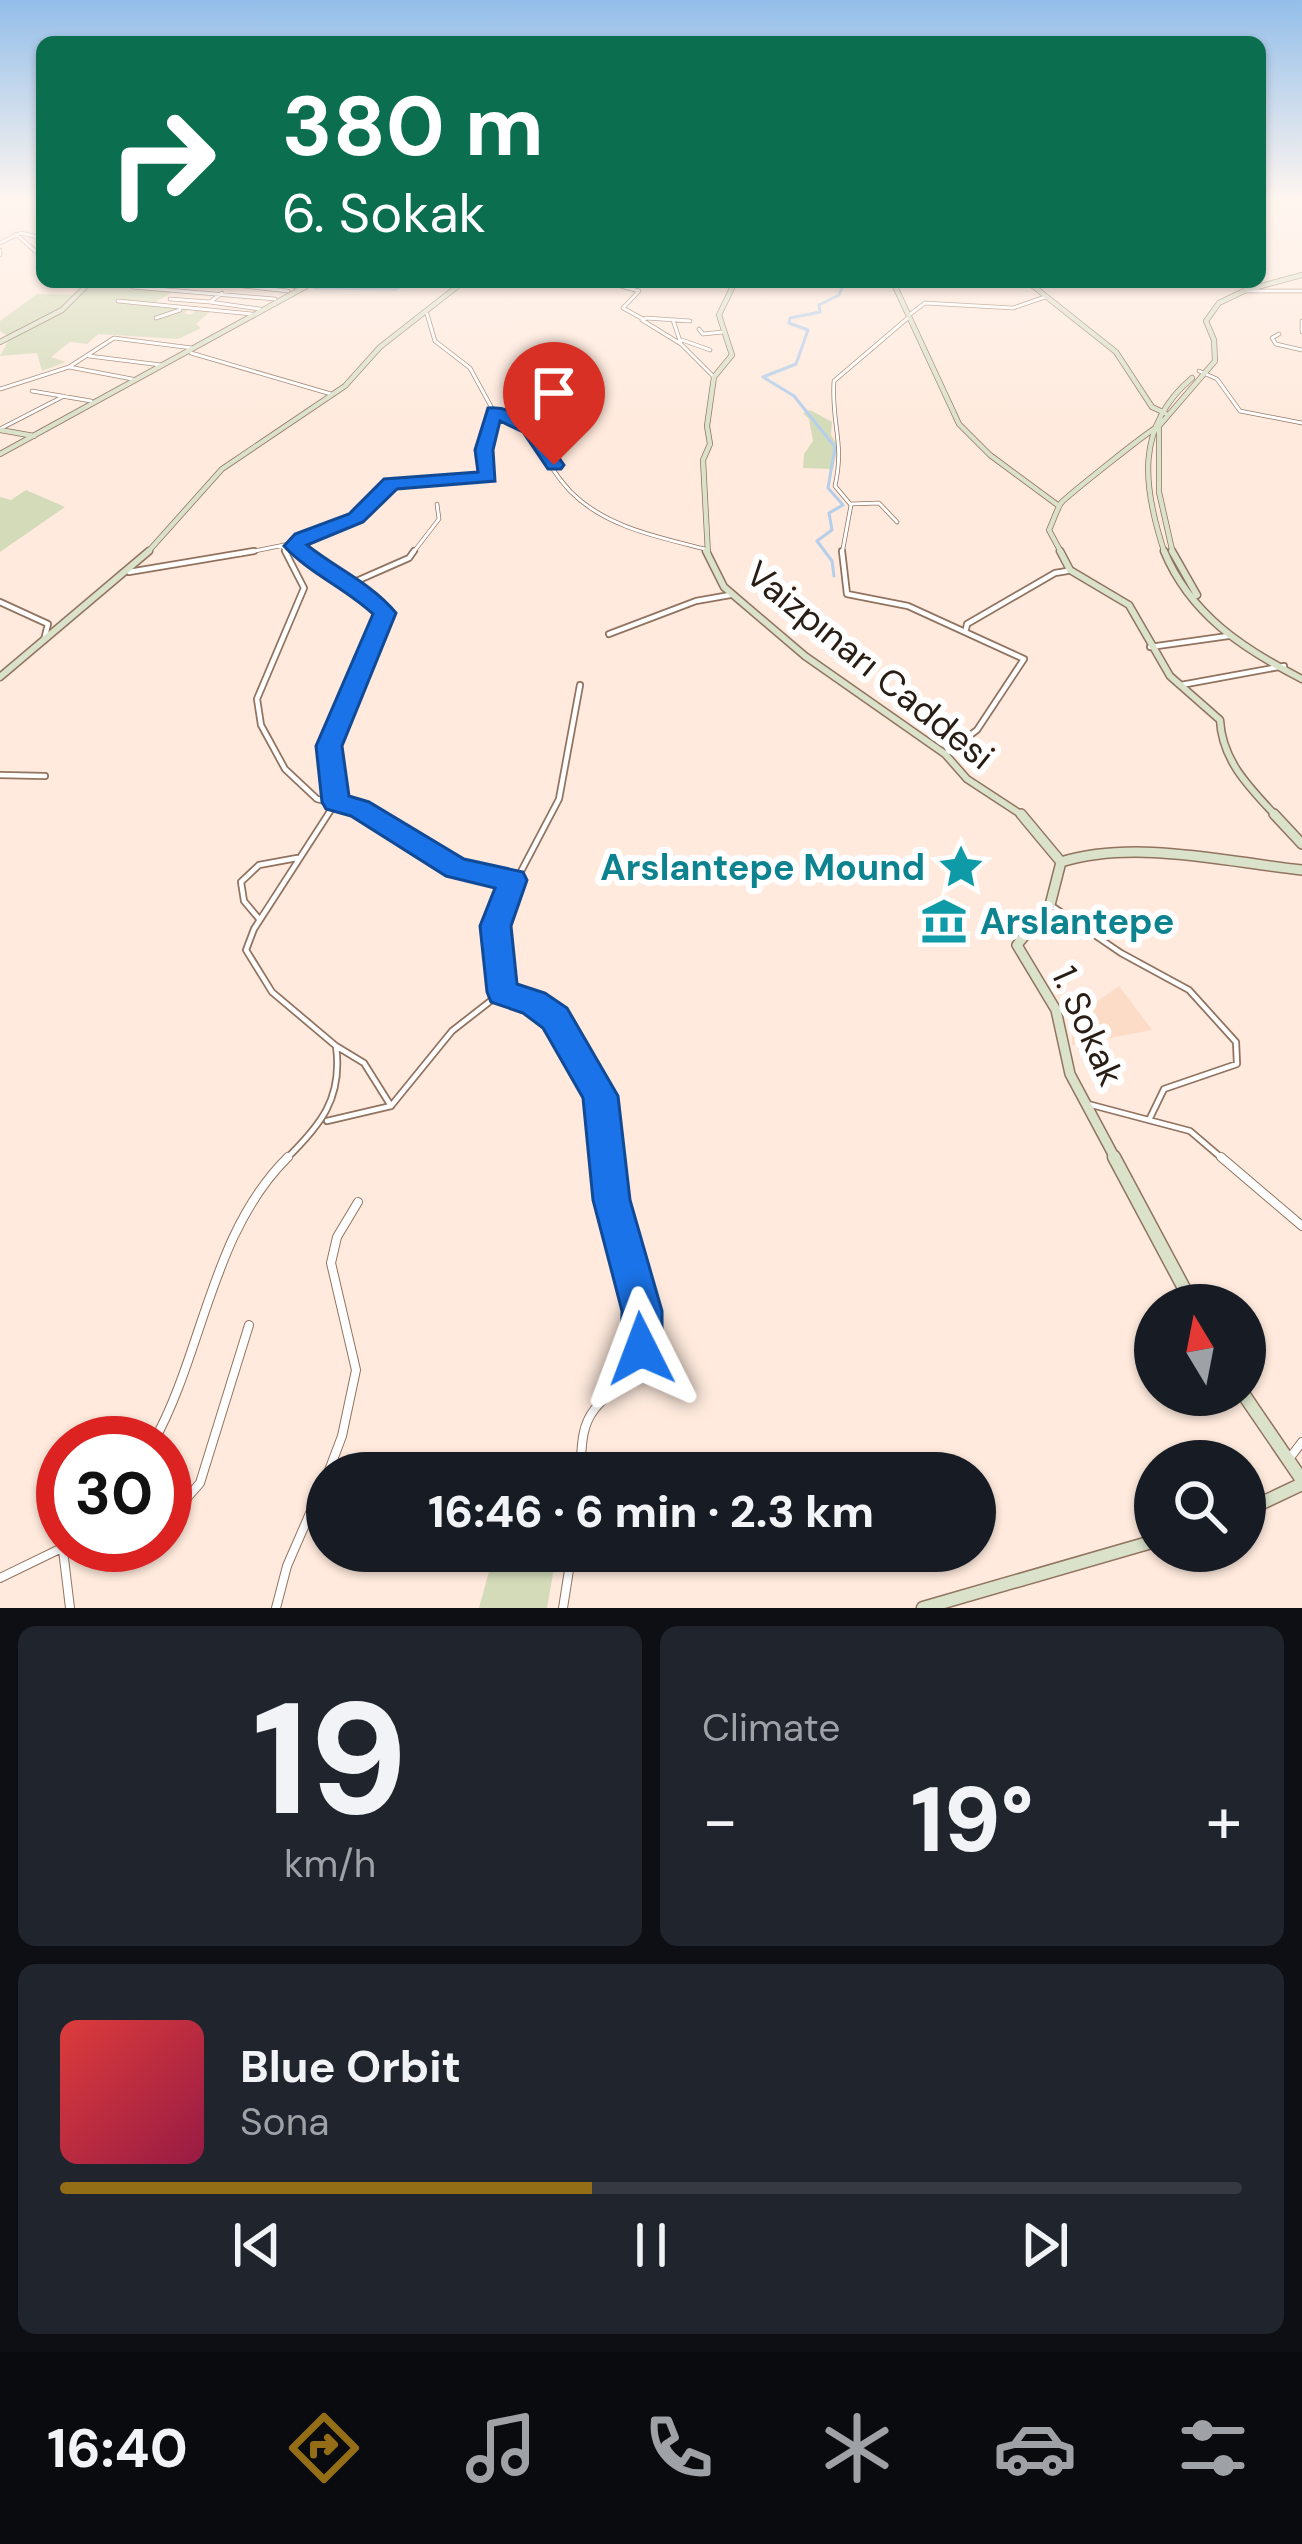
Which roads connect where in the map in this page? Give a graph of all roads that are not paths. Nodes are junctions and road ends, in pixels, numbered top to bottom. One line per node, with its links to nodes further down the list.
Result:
1 (1302, 275): 2 (street)
2 (1266, 285)
3 (86, 288): 39 (street)
4 (148, 288): 18 (street)
5 (242, 288): 19 (street)
6 (263, 288): 15 (street)
7 (294, 288): 15 (street)
8 (300, 288): 41 (street)
9 (456, 288): 28 (street)
10 (628, 288): 31 (street)
11 (732, 288): 36 (street, Vaizpınarı Caddesi)
12 (896, 288): 29 (street)
13 (1035, 288): 20 (street)
14 (1256, 288): 16 (street)
15 (289, 291): 22 (street)
16 (1246, 291): 17 (street); 47 (street)
17 (1302, 291)
18 (222, 293): 19 (street); 24 (street)
19 (234, 294): 22 (street)
20 (1045, 297): 29 (street); 56 (street)
21 (170, 299): 24 (street)
22 (275, 299): 26 (street)
23 (118, 301): 25 (street)
24 (211, 302): 26 (street)
25 (185, 308): 27 (street); 30 (street)
26 (260, 309): 27 (street)
27 (252, 314): 41 (street)
28 (427, 314): 52 (street); 55 (street)
29 (909, 316): 62 (street); 64 (street)
30 (156, 318)
31 (643, 320): 32 (street); 40 (street)
32 (673, 320): 33 (street); 40 (street)
33 (691, 321)
34 (1302, 321): 37 (street)
35 (699, 329): 36 (street)
36 (723, 332): 48 (street, Vaizpınarı Caddesi)
37 (1302, 332)
38 (1280, 334): 43 (street)
39 (0, 342)
40 (681, 342): 42 (street); 48 (street)
41 (191, 350): 44 (street); 45 (street); 52 (street); 60 (street)
42 (710, 350)
43 (1302, 350)
44 (89, 356): 45 (street); 46 (street)
45 (161, 365): 49 (street)
46 (69, 368): 49 (street); 50 (street)
47 (1200, 371): 56 (street); 57 (street)
48 (714, 377): 68 (street, Vaizpınarı Caddesi)
49 (132, 380): 54 (street)
50 (0, 389)
51 (32, 391): 53 (street)
52 (331, 394): 70 (street)
53 (64, 396): 54 (street); 59 (street)
54 (91, 401): 60 (street)
55 (494, 412): 66 (street); 68 (street)
56 (1163, 412): 58 (street)
57 (1302, 423)
58 (1156, 426): 64 (street); 76 (street); 79 (street)
59 (0, 430): 60 (street)
60 (31, 435): 61 (street)
61 (0, 451)
62 (851, 503): 65 (street); 74 (street)
63 (436, 504): 71 (street)
64 (1059, 506): 69 (street)
65 (896, 522)
66 (294, 543): 67 (street); 71 (street)
67 (282, 545): 70 (street); 87 (street)
68 (705, 549): 72 (street, Vaizpınarı Caddesi)
69 (1070, 571): 74 (street); 78 (street)
70 (129, 572): 77 (street)
71 (352, 583): 87 (street)
72 (730, 595): 75 (street); 84 (street, Vaizpınarı Caddesi)
73 (0, 602): 77 (street)
74 (966, 629): 84 (street)
75 (609, 634)
76 (1229, 636): 78 (street); 79 (street)
77 (44, 640): 80 (street)
78 (1150, 646): 82 (street)
79 (1282, 667): 81 (street); 82 (street)
80 (0, 676)
81 (1302, 677)
82 (1180, 685): 88 (street)
83 (580, 686): 92 (street)
84 (945, 754): 90 (street, Vaizpınarı Caddesi)
85 (0, 775): 86 (street)
86 (45, 776)
87 (336, 802): 89 (street); 92 (street)
88 (1302, 844)
89 (299, 858): 94 (street); 94 (street)
90 (1061, 862): 91 (street); 93 (street, 1. Sokak)
91 (1302, 870)
92 (513, 880): 95 (street)
93 (1050, 905): 97 (street, 1. Sokak); 99 (street)
94 (260, 920): 96 (street)
95 (502, 992): 98 (street); 109 (street)
96 (335, 1046): 98 (street); 100 (street)
97 (1088, 1104): 99 (street); 103 (street, 1. Sokak)
98 (391, 1106): 100 (street)
99 (1150, 1118): 102 (street)
100 (325, 1121): 105 (street)
101 (358, 1202): 108 (street)
102 (1302, 1226)
103 (1182, 1284)
104 (249, 1325): 112 (street)
105 (166, 1416)
106 (1258, 1416): 110 (street)
107 (1302, 1442): 110 (street)
108 (336, 1452)
109 (582, 1452)
110 (1288, 1460): 111 (street)
111 (1302, 1482): 113 (street)
112 (192, 1492)
113 (1266, 1500)
114 (306, 1522): 121 (street)
115 (1134, 1547): 123 (street)
116 (36, 1561): 119 (street)
117 (68, 1572): 120 (street)
118 (568, 1572): 122 (street)
119 (0, 1578)
120 (70, 1608)
121 (276, 1608)
122 (562, 1608)
123 (922, 1608)

